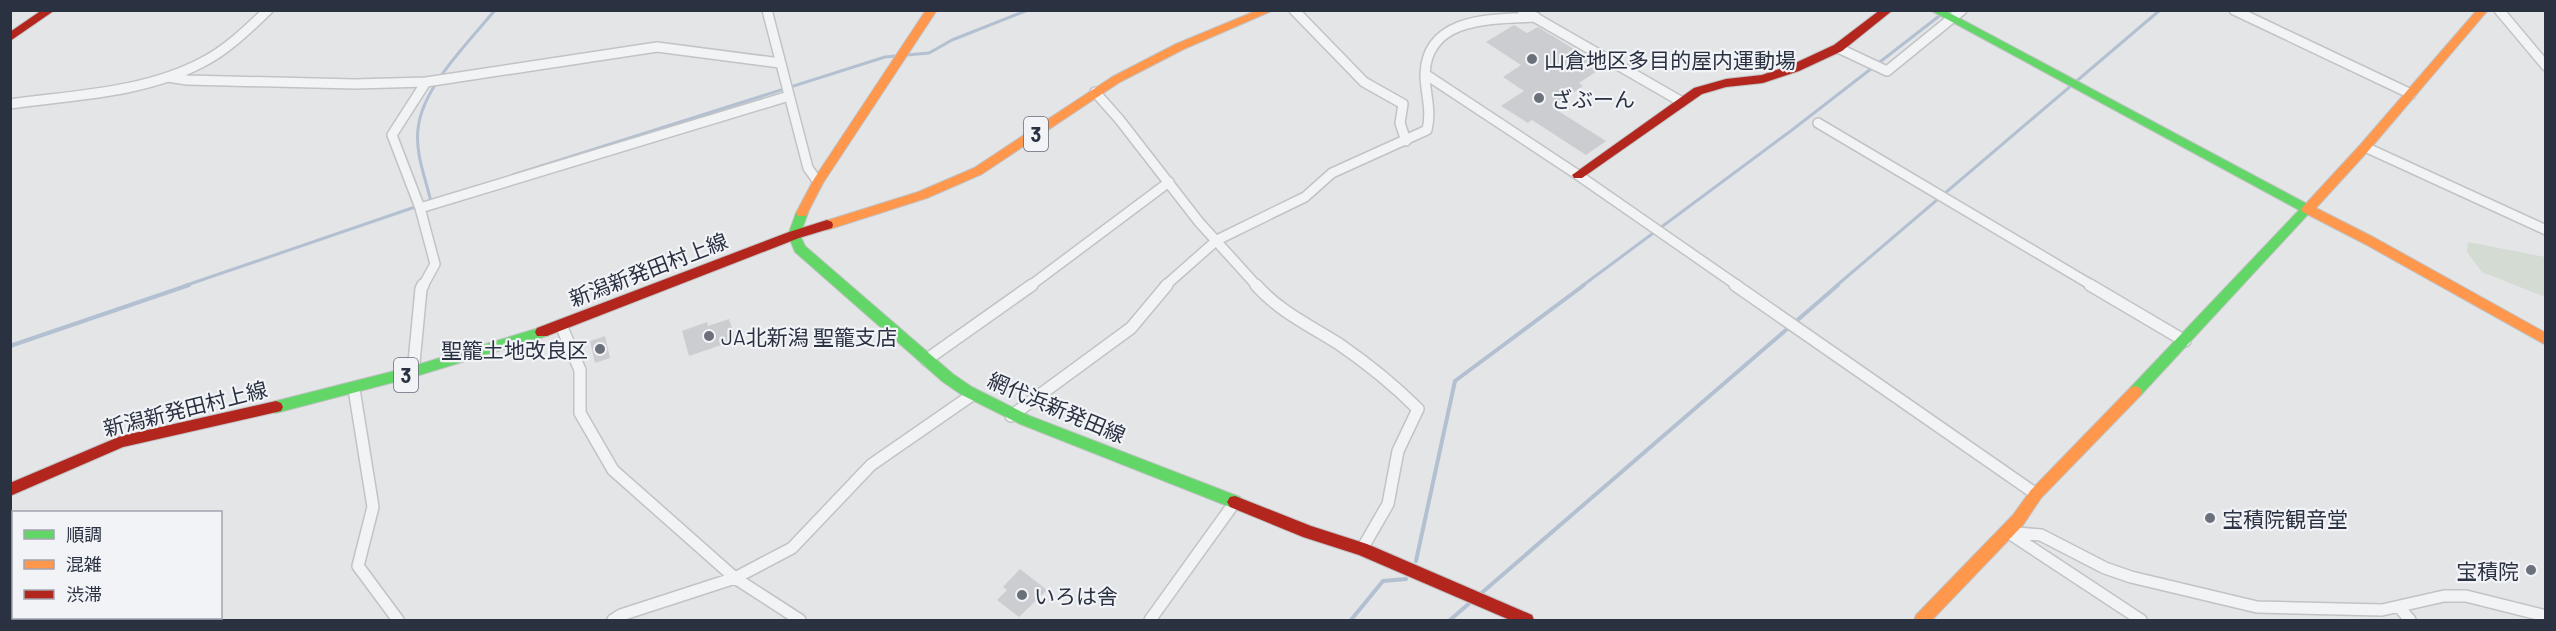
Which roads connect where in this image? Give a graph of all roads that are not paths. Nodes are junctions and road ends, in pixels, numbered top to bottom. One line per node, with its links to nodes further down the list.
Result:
1 (50, 10): 16 (main road)
2 (268, 10): 21 (street)
3 (767, 10): 18 (street)
4 (932, 10): 32 (main road)
5 (1269, 10): 23 (main road, 新潟新発田村上線 / 3)
6 (1294, 10): 29 (street)
7 (1522, 10): 14 (street)
8 (1888, 10): 17 (main road)
9 (1935, 10): 15 (main road)
10 (1962, 10): 15 (street)
11 (2234, 10): 24 (street)
12 (2483, 10): 24 (main road)
13 (2499, 10): 19 (street)
14 (1536, 18): 20 (street); 26 (street)
15 (1950, 19): 17 (street); 35 (main road)
16 (10, 38)
17 (1838, 48): 26 (main road)
18 (780, 63): 22 (street); 25 (street)
19 (2546, 66)
20 (1425, 74): 29 (street); 31 (street)
21 (168, 77): 22 (street); 27 (street)
22 (426, 82): 34 (street)
23 (1095, 92): 33 (street); 37 (main road, 新潟新発田村上線 / 3)
24 (2411, 94): 30 (main road)
25 (789, 96): 32 (street); 34 (street)
26 (1682, 102): 31 (main road)
27 (10, 104)
28 (1818, 123): 41 (street)
29 (1406, 141): 38 (street)
30 (2365, 147): 35 (main road); 36 (street)
31 (1578, 175): 48 (street)
32 (818, 182): 37 (main road)
33 (1169, 182): 38 (street); 42 (street)
34 (420, 208): 43 (street)
35 (2307, 209): 40 (main road); 41 (main road)
36 (2546, 230)
37 (794, 235): 39 (main road, 新潟新発田村上線 / 3); 42 (main road, 網代浜新発田線)
38 (1217, 240): 46 (street); 51 (street)
39 (561, 325): 43 (main road, 新潟新発田村上線 / 3); 52 (street)
40 (2546, 340)
41 (2185, 341): 48 (main road)
42 (926, 360): 45 (main road, 網代浜新発田線)
43 (412, 373): 44 (main road, 新潟新発田村上線 / 3)
44 (354, 389): 47 (main road, 新潟新発田村上線 / 3); 55 (street)
45 (972, 395): 46 (main road, 網代浜新発田線); 52 (street)
46 (1011, 416): 49 (main road, 網代浜新発田線)
47 (10, 490)
48 (2036, 494): 50 (main road)
49 (1235, 502): 51 (main road, 網代浜新発田線); 58 (street)
50 (2006, 532): 53 (street); 60 (main road); 61 (street)
51 (1362, 549): 59 (main road, 網代浜新発田線)
52 (735, 578): 56 (street); 57 (street)
53 (2400, 608): 54 (street); 62 (street)
54 (2546, 616)
55 (398, 621)
56 (613, 621)
57 (800, 621)
58 (1150, 621)
59 (1527, 621)
60 (1922, 621)
61 (2141, 621)
62 (2410, 621)

